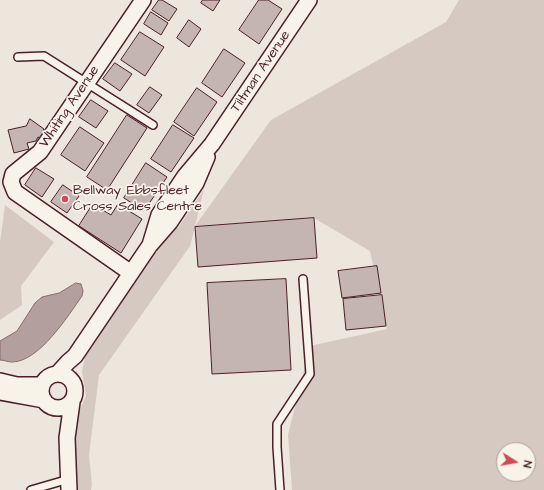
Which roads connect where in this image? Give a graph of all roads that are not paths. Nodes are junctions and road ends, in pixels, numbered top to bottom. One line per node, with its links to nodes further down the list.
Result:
1 (144, 0): 4 (street, Whiting Avenue)
2 (309, 0): 6 (street, Tiltman Avenue)
3 (18, 56): 4 (lane)
4 (87, 83): 5 (lane); 6 (street, Whiting Avenue)
5 (153, 125)
6 (131, 273): 8 (street, Tiltman Avenue)
7 (303, 279): 17 (lane)
8 (65, 376): 10 (street); 12 (street)
9 (0, 381): 10 (street)
10 (42, 385): 13 (street)
11 (0, 392): 13 (street)
12 (72, 402): 13 (street); 14 (street)
13 (48, 404): 14 (street)
14 (67, 438): 15 (street)
15 (69, 485): 16 (lane)
16 (31, 490)
17 (280, 490)

